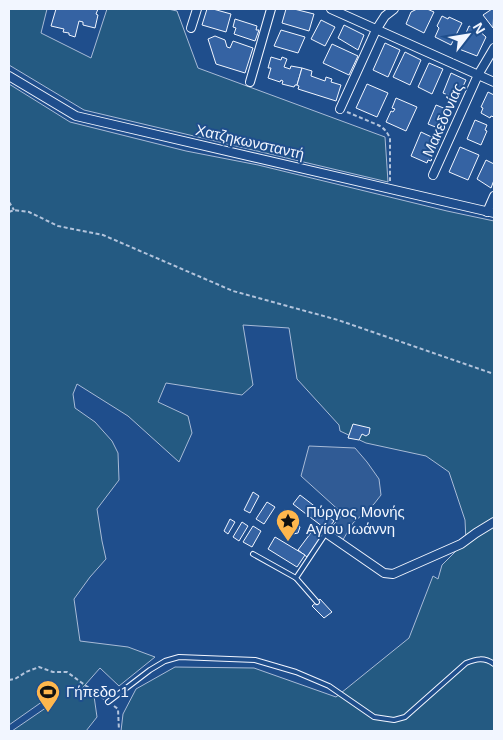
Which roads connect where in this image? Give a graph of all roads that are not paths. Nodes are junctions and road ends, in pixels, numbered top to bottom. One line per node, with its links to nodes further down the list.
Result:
1 (197, 9): 5 (street)
2 (271, 9): 10 (street)
3 (330, 9): 6 (street, Μακεδονίας)
4 (394, 9): 6 (street)
5 (191, 28)
6 (376, 30): 8 (street, Μακεδονίας); 12 (street)
7 (494, 48): 8 (street)
8 (478, 75): 11 (street, Μακεδονίας); 13 (street, Μακεδονίας)
9 (9, 76): 15 (street, Χατζηκωνσταντή)
10 (250, 82)
11 (494, 82)
12 (340, 109)
13 (434, 175)
14 (494, 196): 15 (street)
15 (491, 212)
16 (494, 522): 17 (street)
17 (326, 533): 19 (lane)
18 (253, 554): 19 (lane)
19 (296, 578): 20 (lane)
20 (317, 602)
21 (494, 664): 22 (lane)
22 (108, 702)

